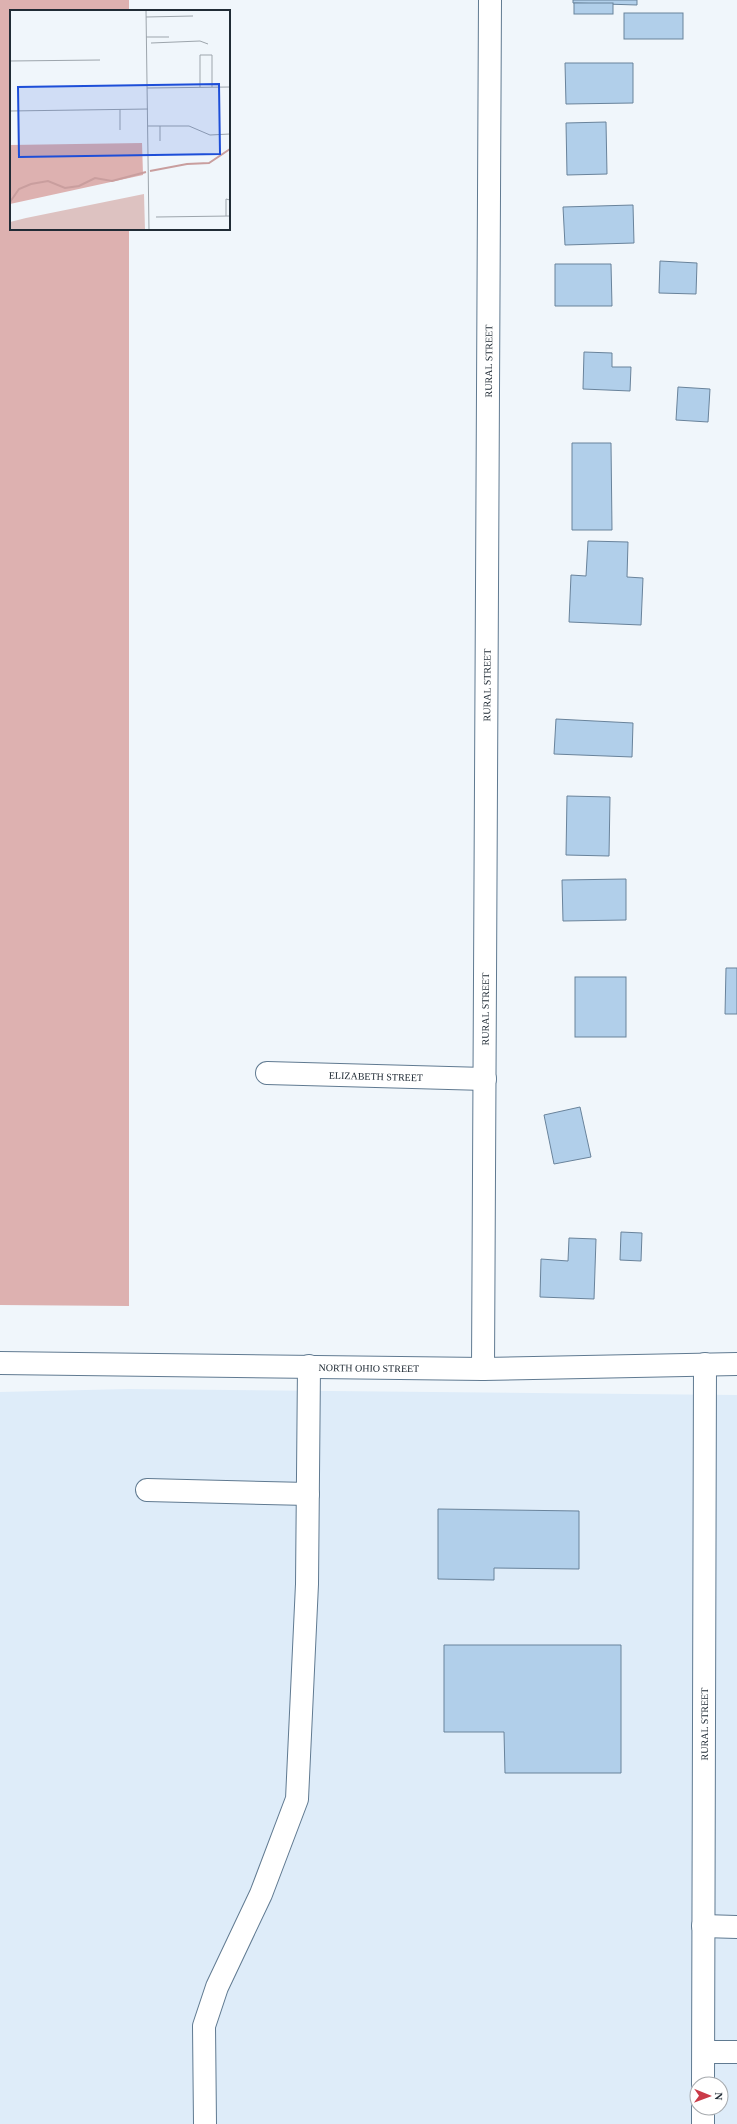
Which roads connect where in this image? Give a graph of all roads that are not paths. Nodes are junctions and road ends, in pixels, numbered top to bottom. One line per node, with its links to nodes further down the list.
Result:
1 (490, 0): 3 (street, RURAL STREET)
2 (267, 1073): 3 (street, ELIZABETH STREET)
3 (485, 1079): 8 (street, RURAL STREET)
4 (0, 1363): 7 (street, NORTH OHIO STREET)
5 (705, 1364): 6 (street, NORTH OHIO STREET); 8 (street, NORTH OHIO STREET); 11 (street, RURAL STREET)
6 (737, 1364)
7 (309, 1366): 8 (street, NORTH OHIO STREET); 10 (street)
8 (483, 1369)
9 (147, 1490): 10 (street)
10 (308, 1494): 16 (street)
11 (703, 1926): 12 (street); 13 (street, RURAL STREET)
12 (737, 1927)
13 (704, 2052): 14 (street); 15 (street, RURAL STREET)
14 (737, 2052)
15 (704, 2076)
16 (205, 2124)

